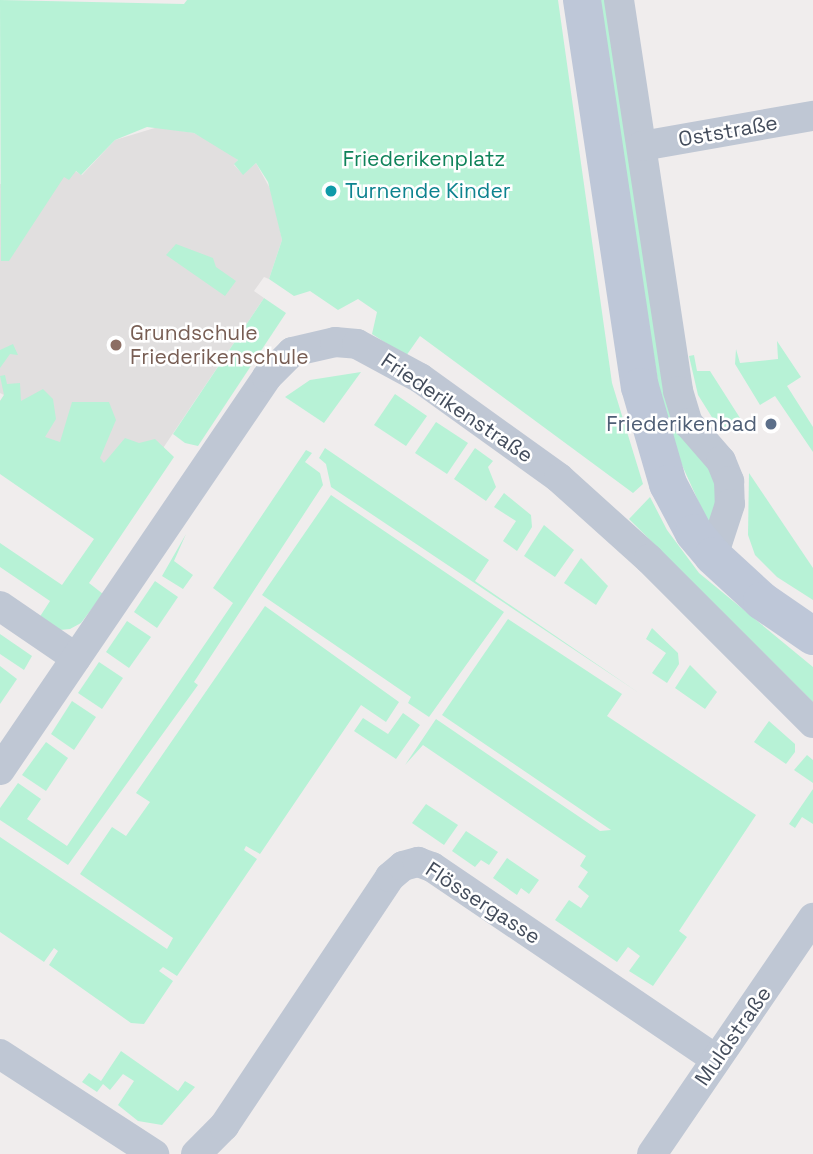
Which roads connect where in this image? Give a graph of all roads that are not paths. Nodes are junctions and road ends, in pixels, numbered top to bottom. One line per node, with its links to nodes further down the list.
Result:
1 (582, 0): 5 (main road)
2 (619, 0): 4 (street)
3 (813, 116): 4 (street, Oststraße)
4 (642, 146): 5 (street)
5 (713, 556): 7 (main road)
6 (0, 606): 8 (street)
7 (813, 636)
8 (76, 658): 9 (street, Friederikenstraße); 10 (street, Friederikenstraße)
9 (813, 723)
10 (0, 770)
11 (813, 918): 12 (street, Muldstraße)
12 (803, 953): 14 (street, Muldstraße)
13 (0, 1054): 15 (street)
14 (716, 1059): 16 (street, Flössergasse); 17 (street, Muldstraße)
15 (154, 1154)
16 (197, 1154)
17 (652, 1154)

